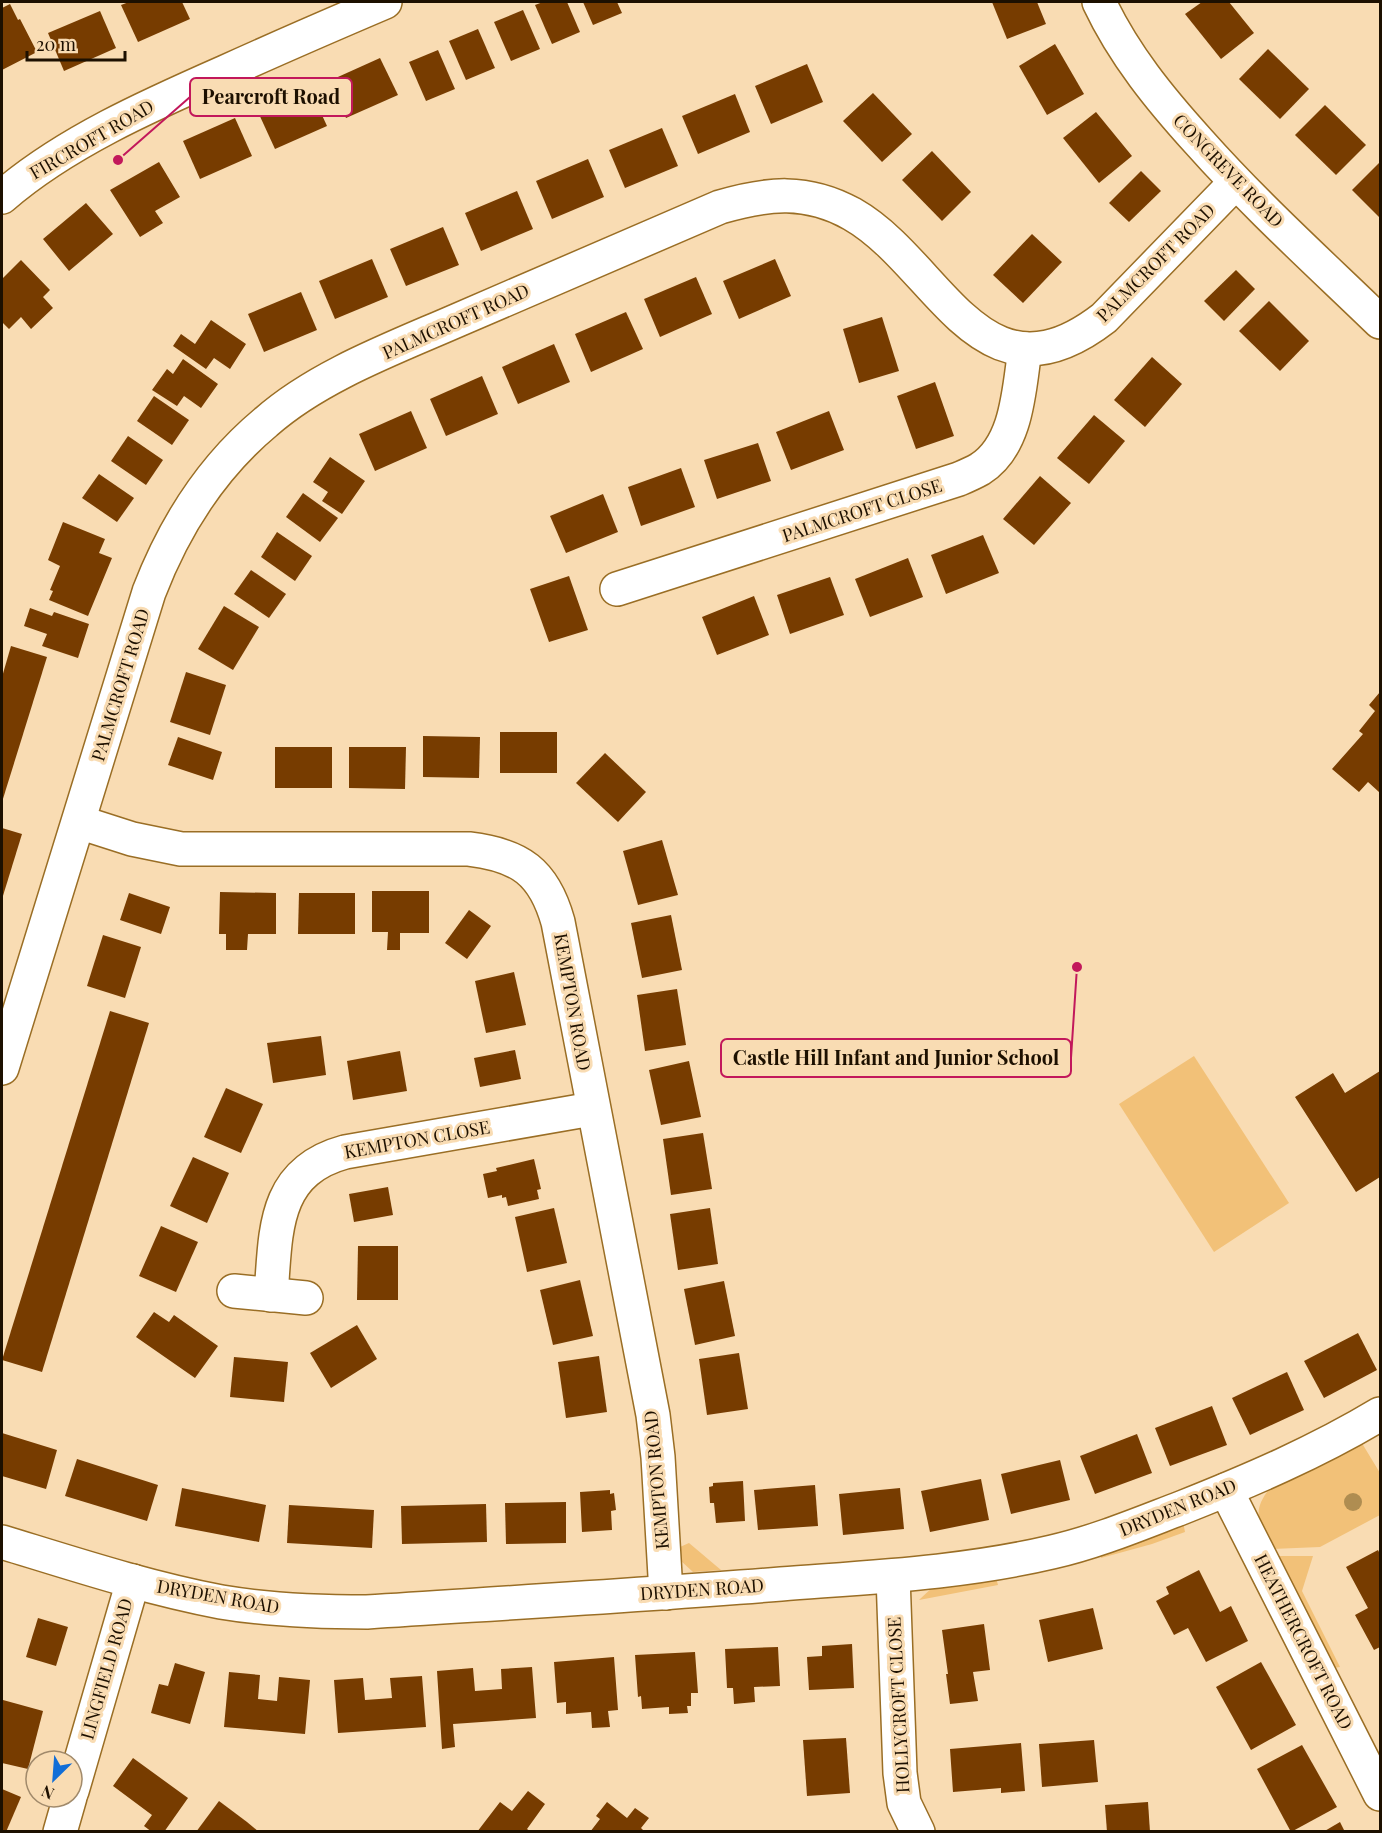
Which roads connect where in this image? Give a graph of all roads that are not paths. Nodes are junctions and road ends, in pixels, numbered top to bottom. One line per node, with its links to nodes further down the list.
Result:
1 (385, 2): 3 (street, FIRCROFT ROAD)
2 (1099, 2): 4 (street, CONGREVE ROAD)
3 (7, 181)
4 (1235, 183): 5 (street, CONGREVE ROAD); 6 (street, PALMCROFT ROAD)
5 (1380, 322)
6 (1025, 349): 7 (street, PALMCROFT CLOSE); 8 (street, PALMCROFT ROAD)
7 (617, 589)
8 (79, 822): 9 (street, PALMCROFT ROAD); 10 (street, KEMPTON ROAD)
9 (2, 1068)
10 (592, 1109): 12 (street, KEMPTON CLOSE); 19 (street, KEMPTON ROAD)
11 (234, 1291): 12 (street)
12 (271, 1294): 13 (street)
13 (306, 1298)
14 (1380, 1414): 15 (street, DRYDEN ROAD)
15 (1226, 1490): 17 (street, DRYDEN ROAD); 21 (street, HEATHERCROFT ROAD)
16 (2, 1542): 18 (street, DRYDEN ROAD)
17 (893, 1576): 19 (street, DRYDEN ROAD); 24 (street, HOLLYCROFT CLOSE)
18 (133, 1581): 19 (street, DRYDEN ROAD); 20 (street, LINGFIELD ROAD)
19 (666, 1593)
20 (84, 1750)
21 (1380, 1794)
22 (67, 1809): 23 (street)
23 (60, 1832)
24 (918, 1832)

